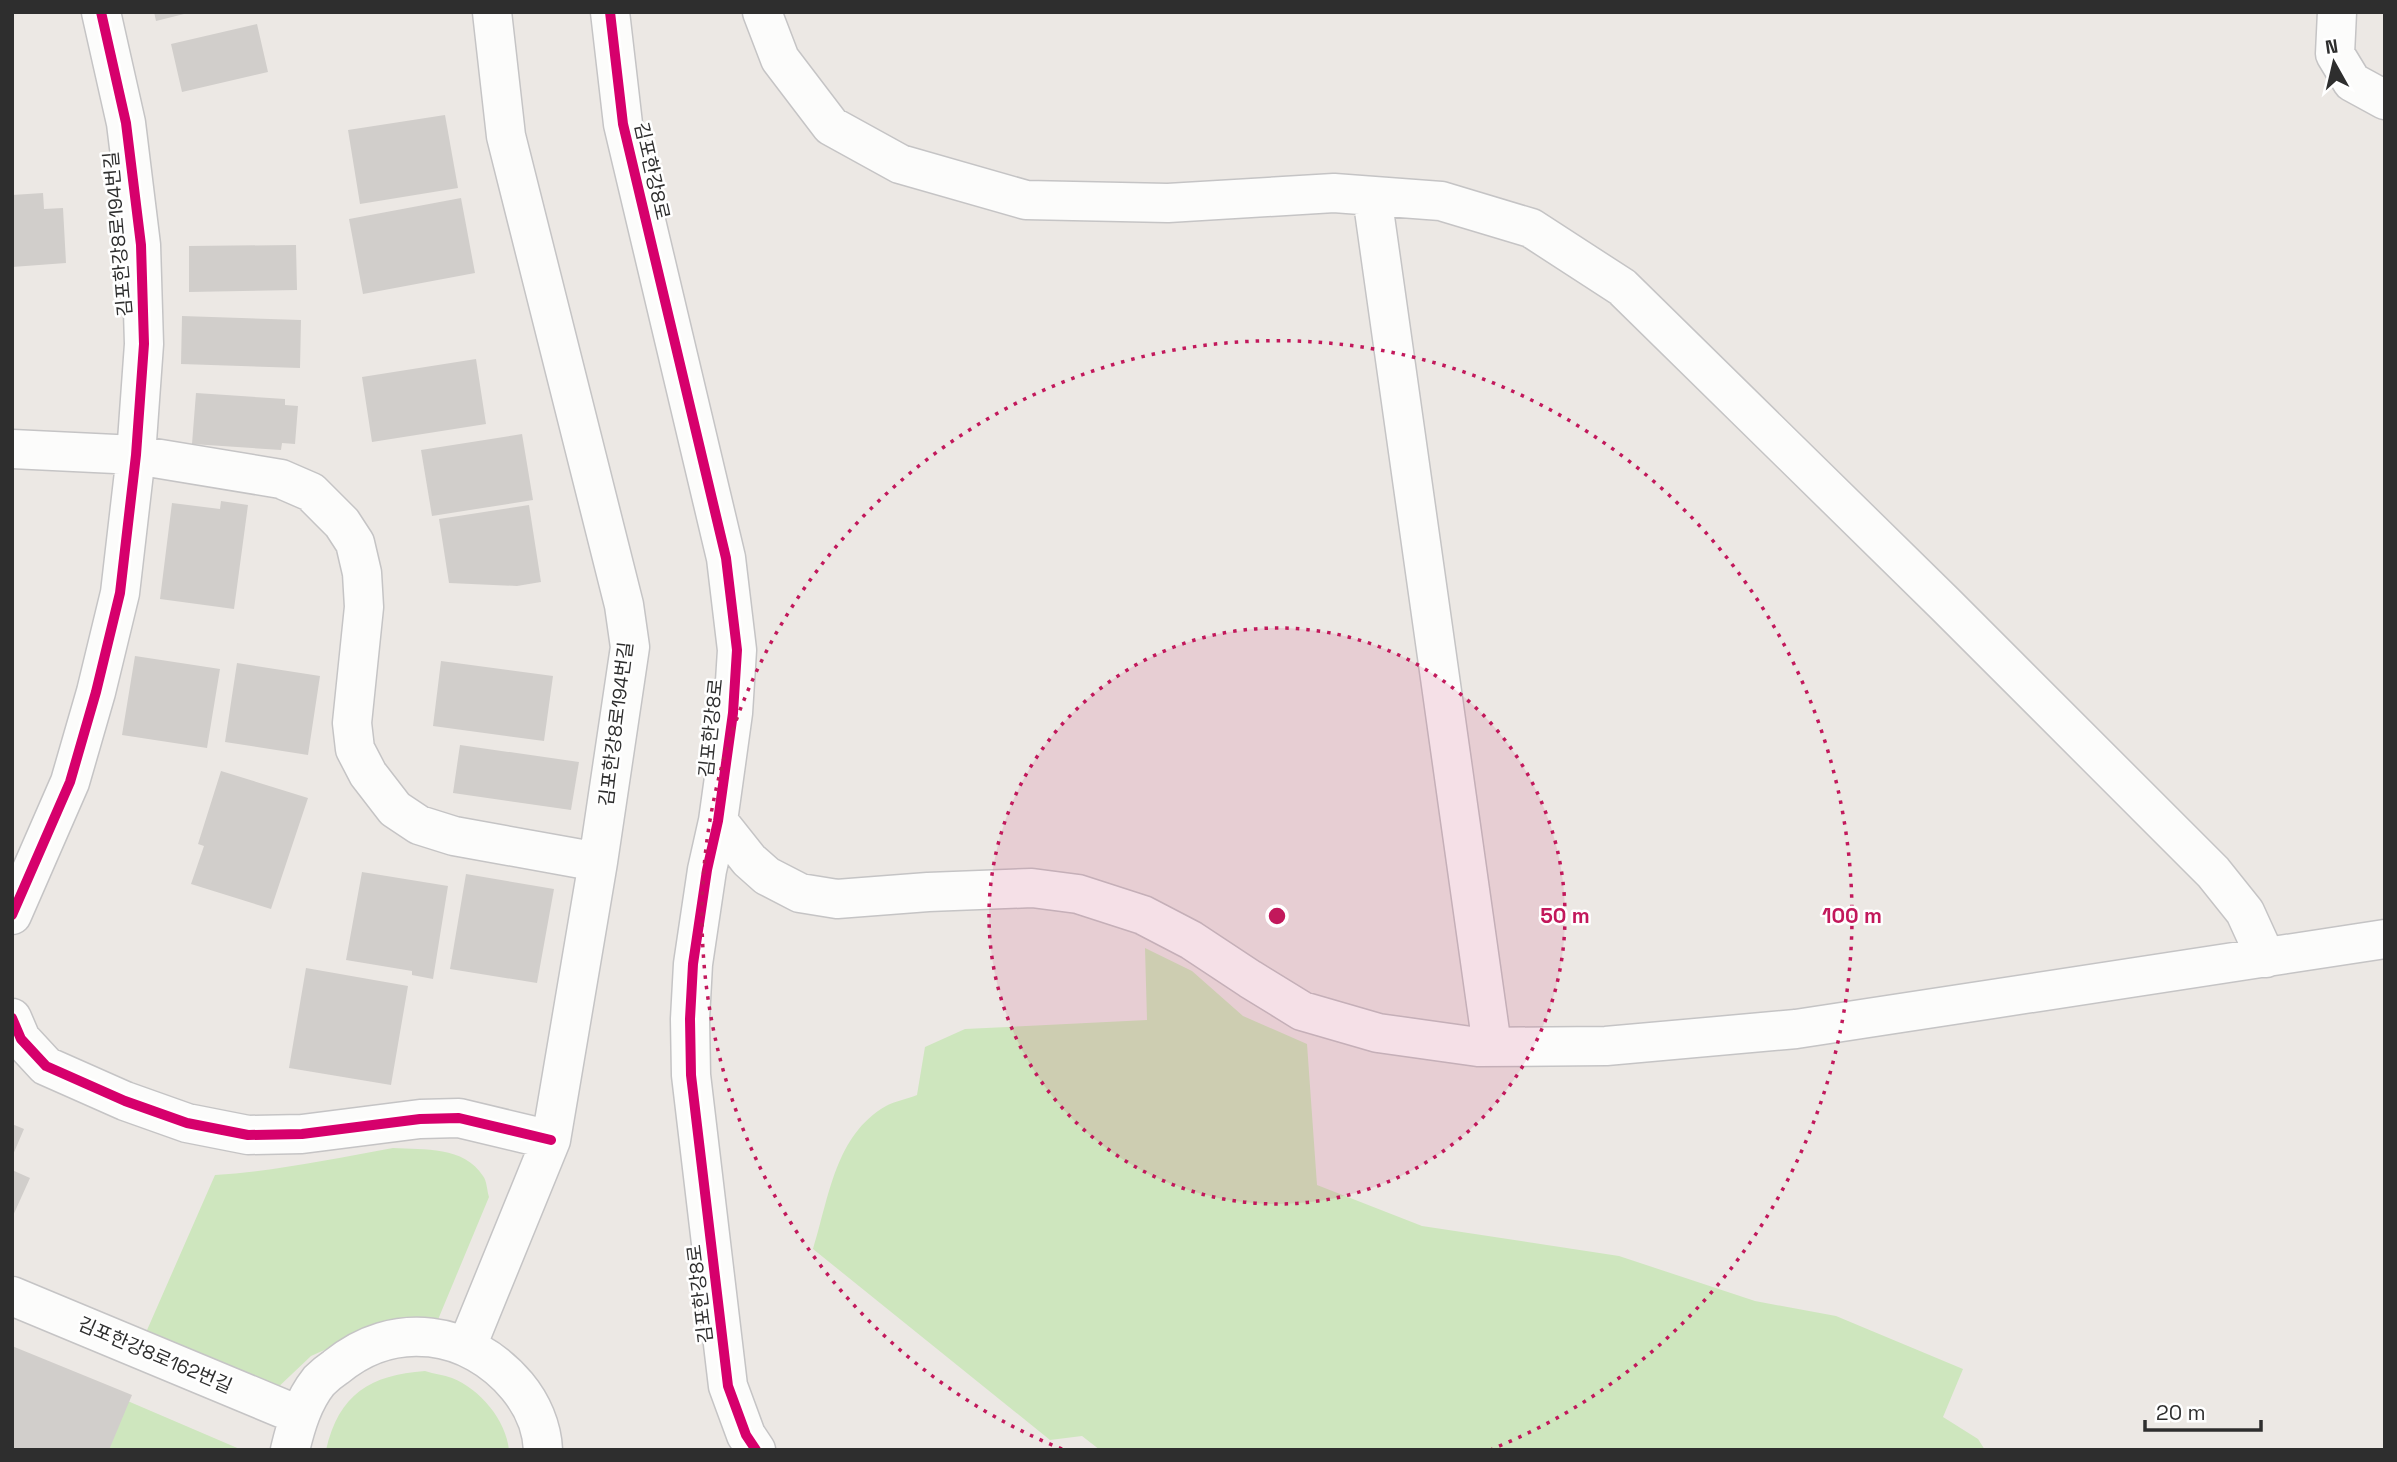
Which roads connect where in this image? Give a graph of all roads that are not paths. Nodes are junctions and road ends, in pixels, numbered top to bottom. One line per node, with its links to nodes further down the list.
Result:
1 (102, 12): 9 (street, 김포한강8로194번길)
2 (492, 12): 11 (street, 김포한강8로194번길)
3 (610, 12): 10 (street, 김포한강8로)
4 (762, 12): 7 (street)
5 (2337, 12): 6 (street)
6 (2385, 100)
7 (1372, 196): 14 (street); 16 (street)
8 (12, 449): 9 (street)
9 (136, 456): 11 (street); 12 (street, 김포한강8로194번길)
10 (718, 821): 16 (street); 22 (street, 김포한강8로)
11 (598, 862): 17 (street, 김포한강8로194번길)
12 (12, 915)
13 (2385, 939): 14 (street)
14 (2266, 958): 16 (street)
15 (12, 1018): 17 (street)
16 (1492, 1046)
17 (551, 1140): 19 (street, 김포한강8로194번길)
18 (12, 1296): 20 (street, 김포한강8로162번길)
19 (467, 1346): 20 (street); 21 (street)
20 (294, 1432)
21 (543, 1450)
22 (755, 1450)

